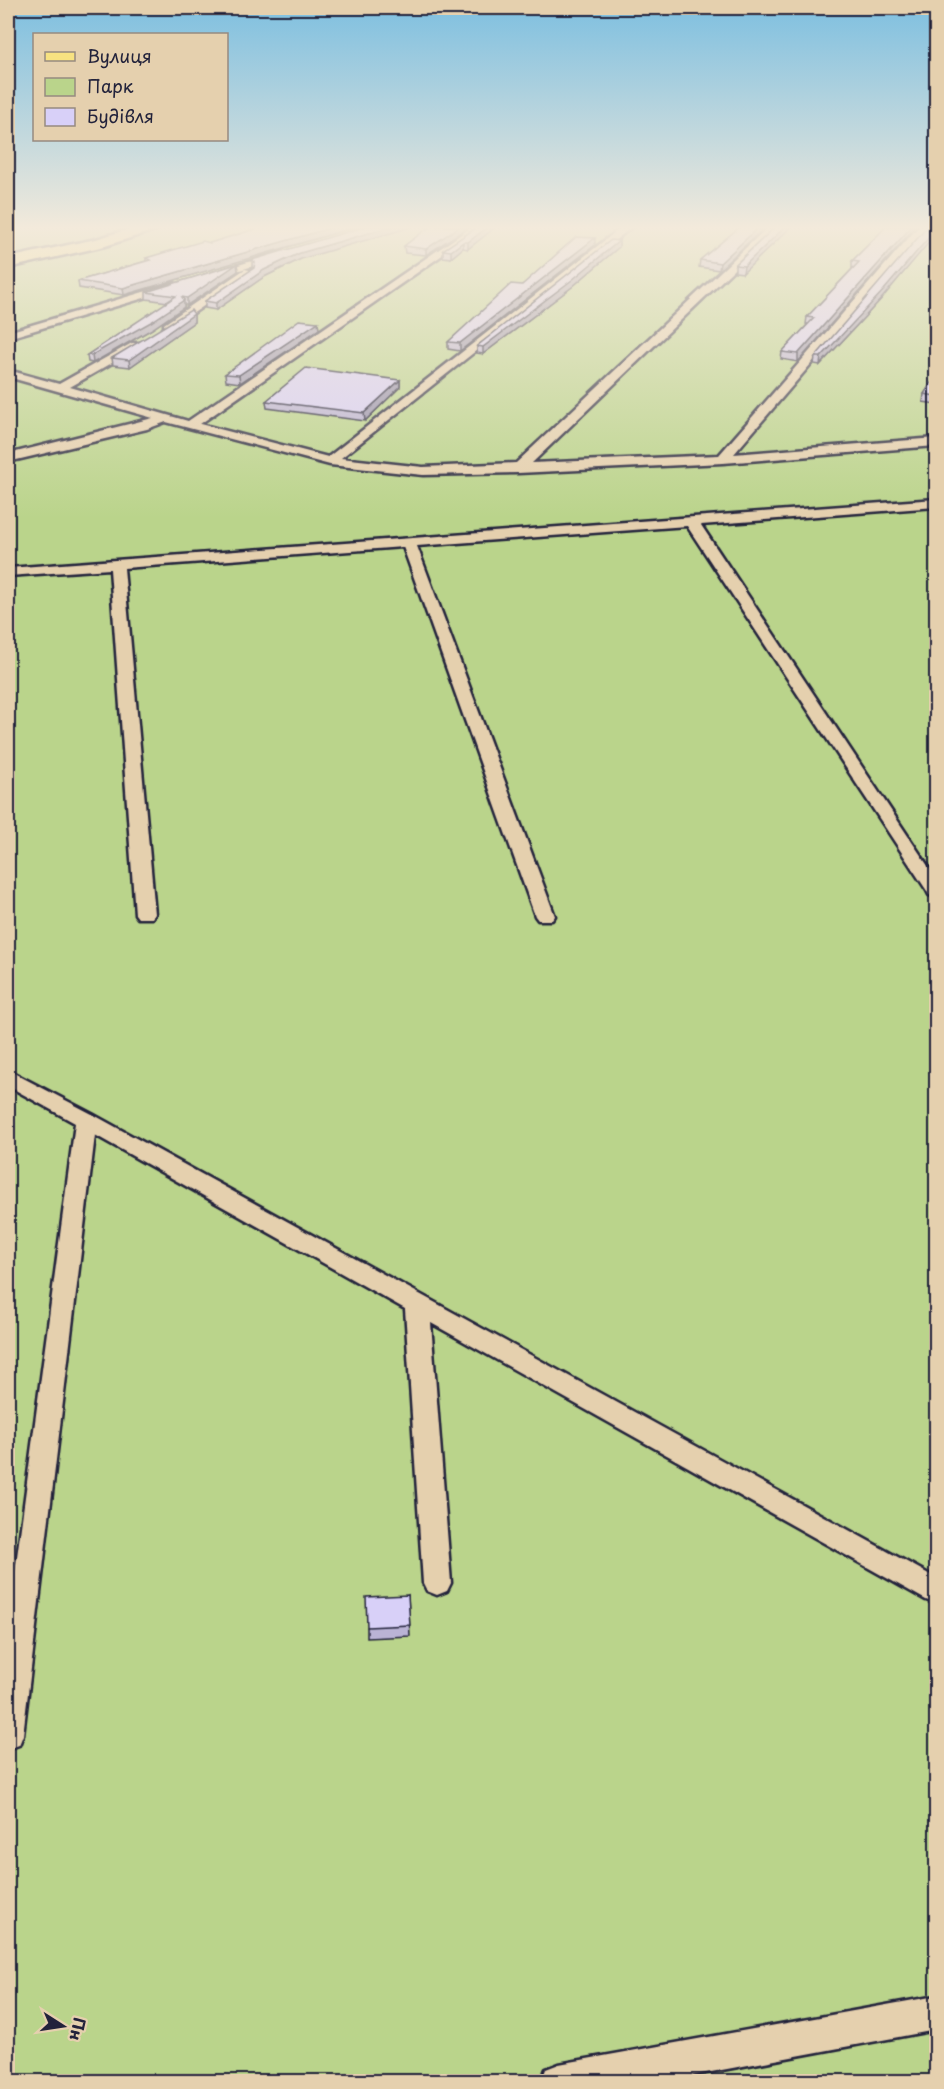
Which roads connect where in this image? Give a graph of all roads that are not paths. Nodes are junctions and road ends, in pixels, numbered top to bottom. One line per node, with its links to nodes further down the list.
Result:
1 (48, 323): 7 (lane)
2 (171, 323): 9 (lane)
3 (337, 323): 11 (lane)
4 (504, 323): 15 (lane)
5 (671, 323): 16 (lane)
6 (840, 323): 14 (lane)
7 (8, 335)
8 (8, 373): 9 (lane)
9 (58, 389): 10 (lane)
10 (166, 418): 11 (lane); 13 (lane)
11 (190, 425): 15 (lane)
12 (934, 439): 14 (lane)
13 (8, 458)
14 (723, 459): 16 (lane)
15 (330, 461): 16 (lane)
16 (518, 468)
17 (936, 503): 18 (lane)
18 (692, 522): 19 (lane); 22 (lane)
19 (409, 543): 20 (lane); 24 (lane)
20 (117, 564): 21 (lane); 23 (lane)
21 (8, 572)
22 (936, 891)
23 (145, 914)
24 (545, 916)
25 (8, 1077): 26 (lane)
26 (86, 1120): 27 (lane); 30 (lane)
27 (417, 1303): 28 (lane); 29 (lane)
28 (437, 1583)
29 (936, 1592)
30 (8, 1736)
31 (936, 2013): 32 (lane)
32 (559, 2082)

